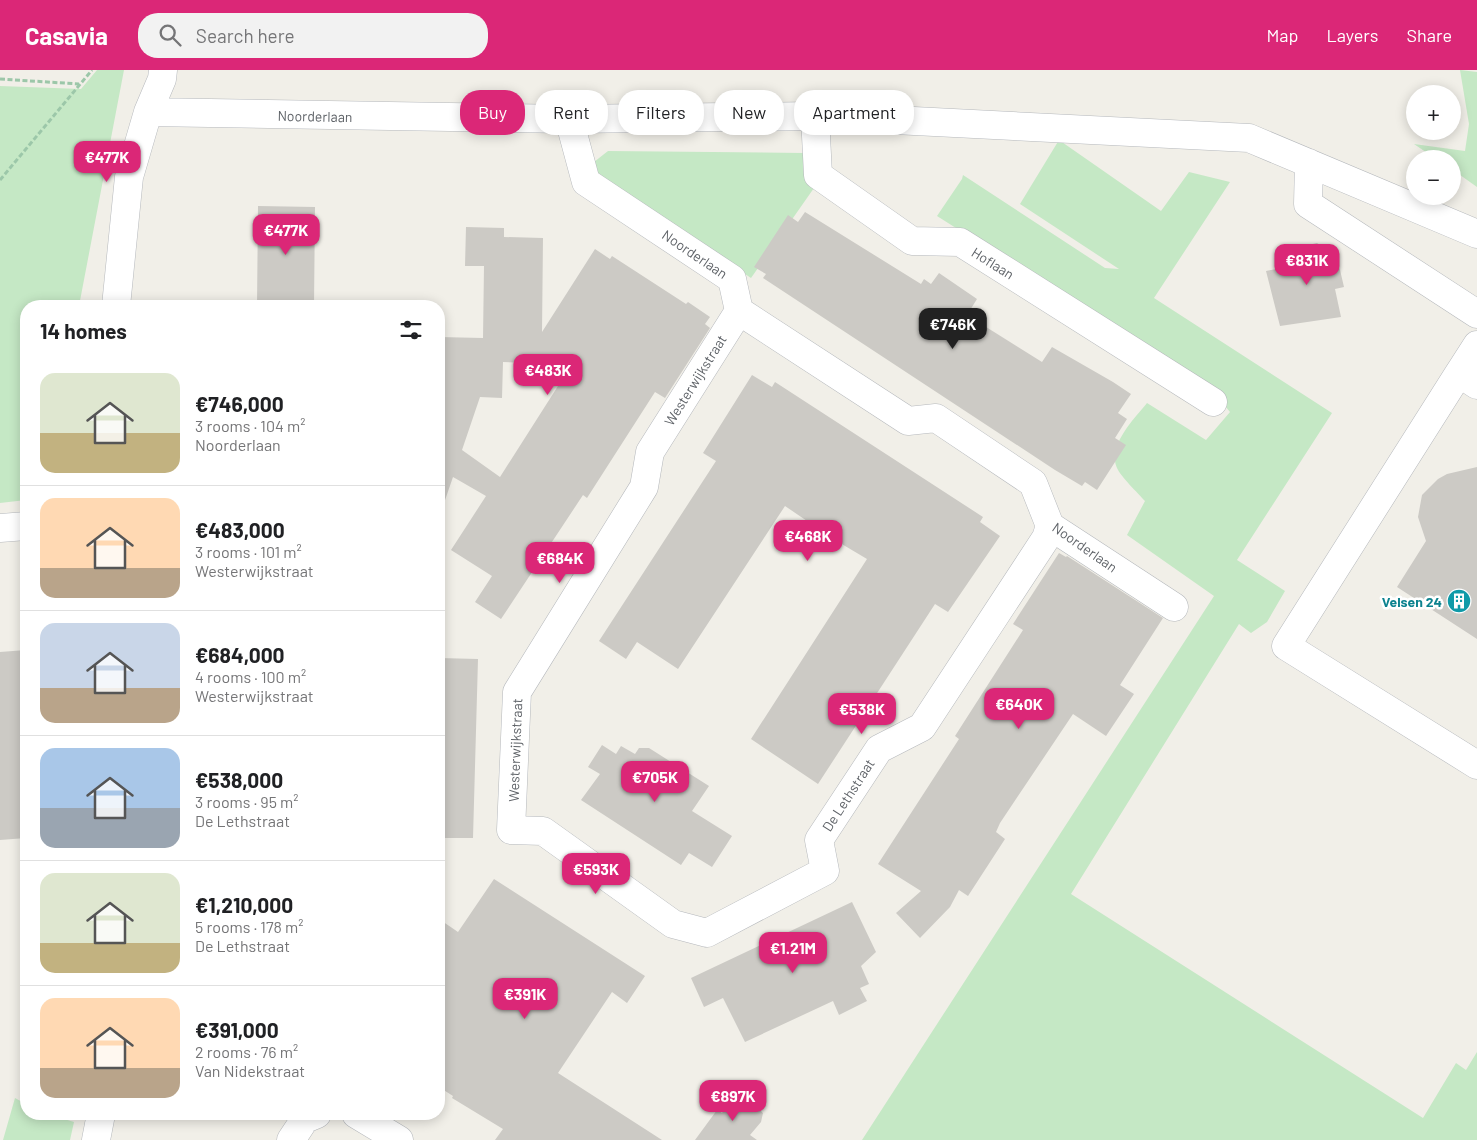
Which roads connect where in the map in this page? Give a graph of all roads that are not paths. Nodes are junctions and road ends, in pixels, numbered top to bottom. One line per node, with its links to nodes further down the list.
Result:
1 (163, 70): 2 (street)
2 (148, 112): 4 (street, Noorderlaan); 11 (street)
3 (794, 116): 5 (street)
4 (535, 118)
5 (608, 119)
6 (914, 121): 9 (street)
7 (573, 135): 12 (street, Noorderlaan)
8 (816, 135): 16 (street, Hoflaan)
9 (1309, 164): 10 (street); 13 (street)
10 (1477, 234)
11 (117, 300)
12 (740, 311): 18 (street, Noorderlaan); 22 (street, Westerwijkstraat)
13 (1477, 314)
14 (1477, 345): 15 (street)
15 (1468, 379): 21 (street)
16 (1213, 402)
17 (20, 526): 19 (street)
18 (1050, 526): 20 (street, Noorderlaan); 22 (street, De Lethstraat)
19 (0, 528)
20 (1174, 607)
21 (1477, 766)
22 (673, 924)
23 (100, 1120): 26 (street)
24 (304, 1120): 27 (street)
25 (366, 1120): 28 (street)
26 (96, 1140)
27 (291, 1140)
28 (398, 1140)

